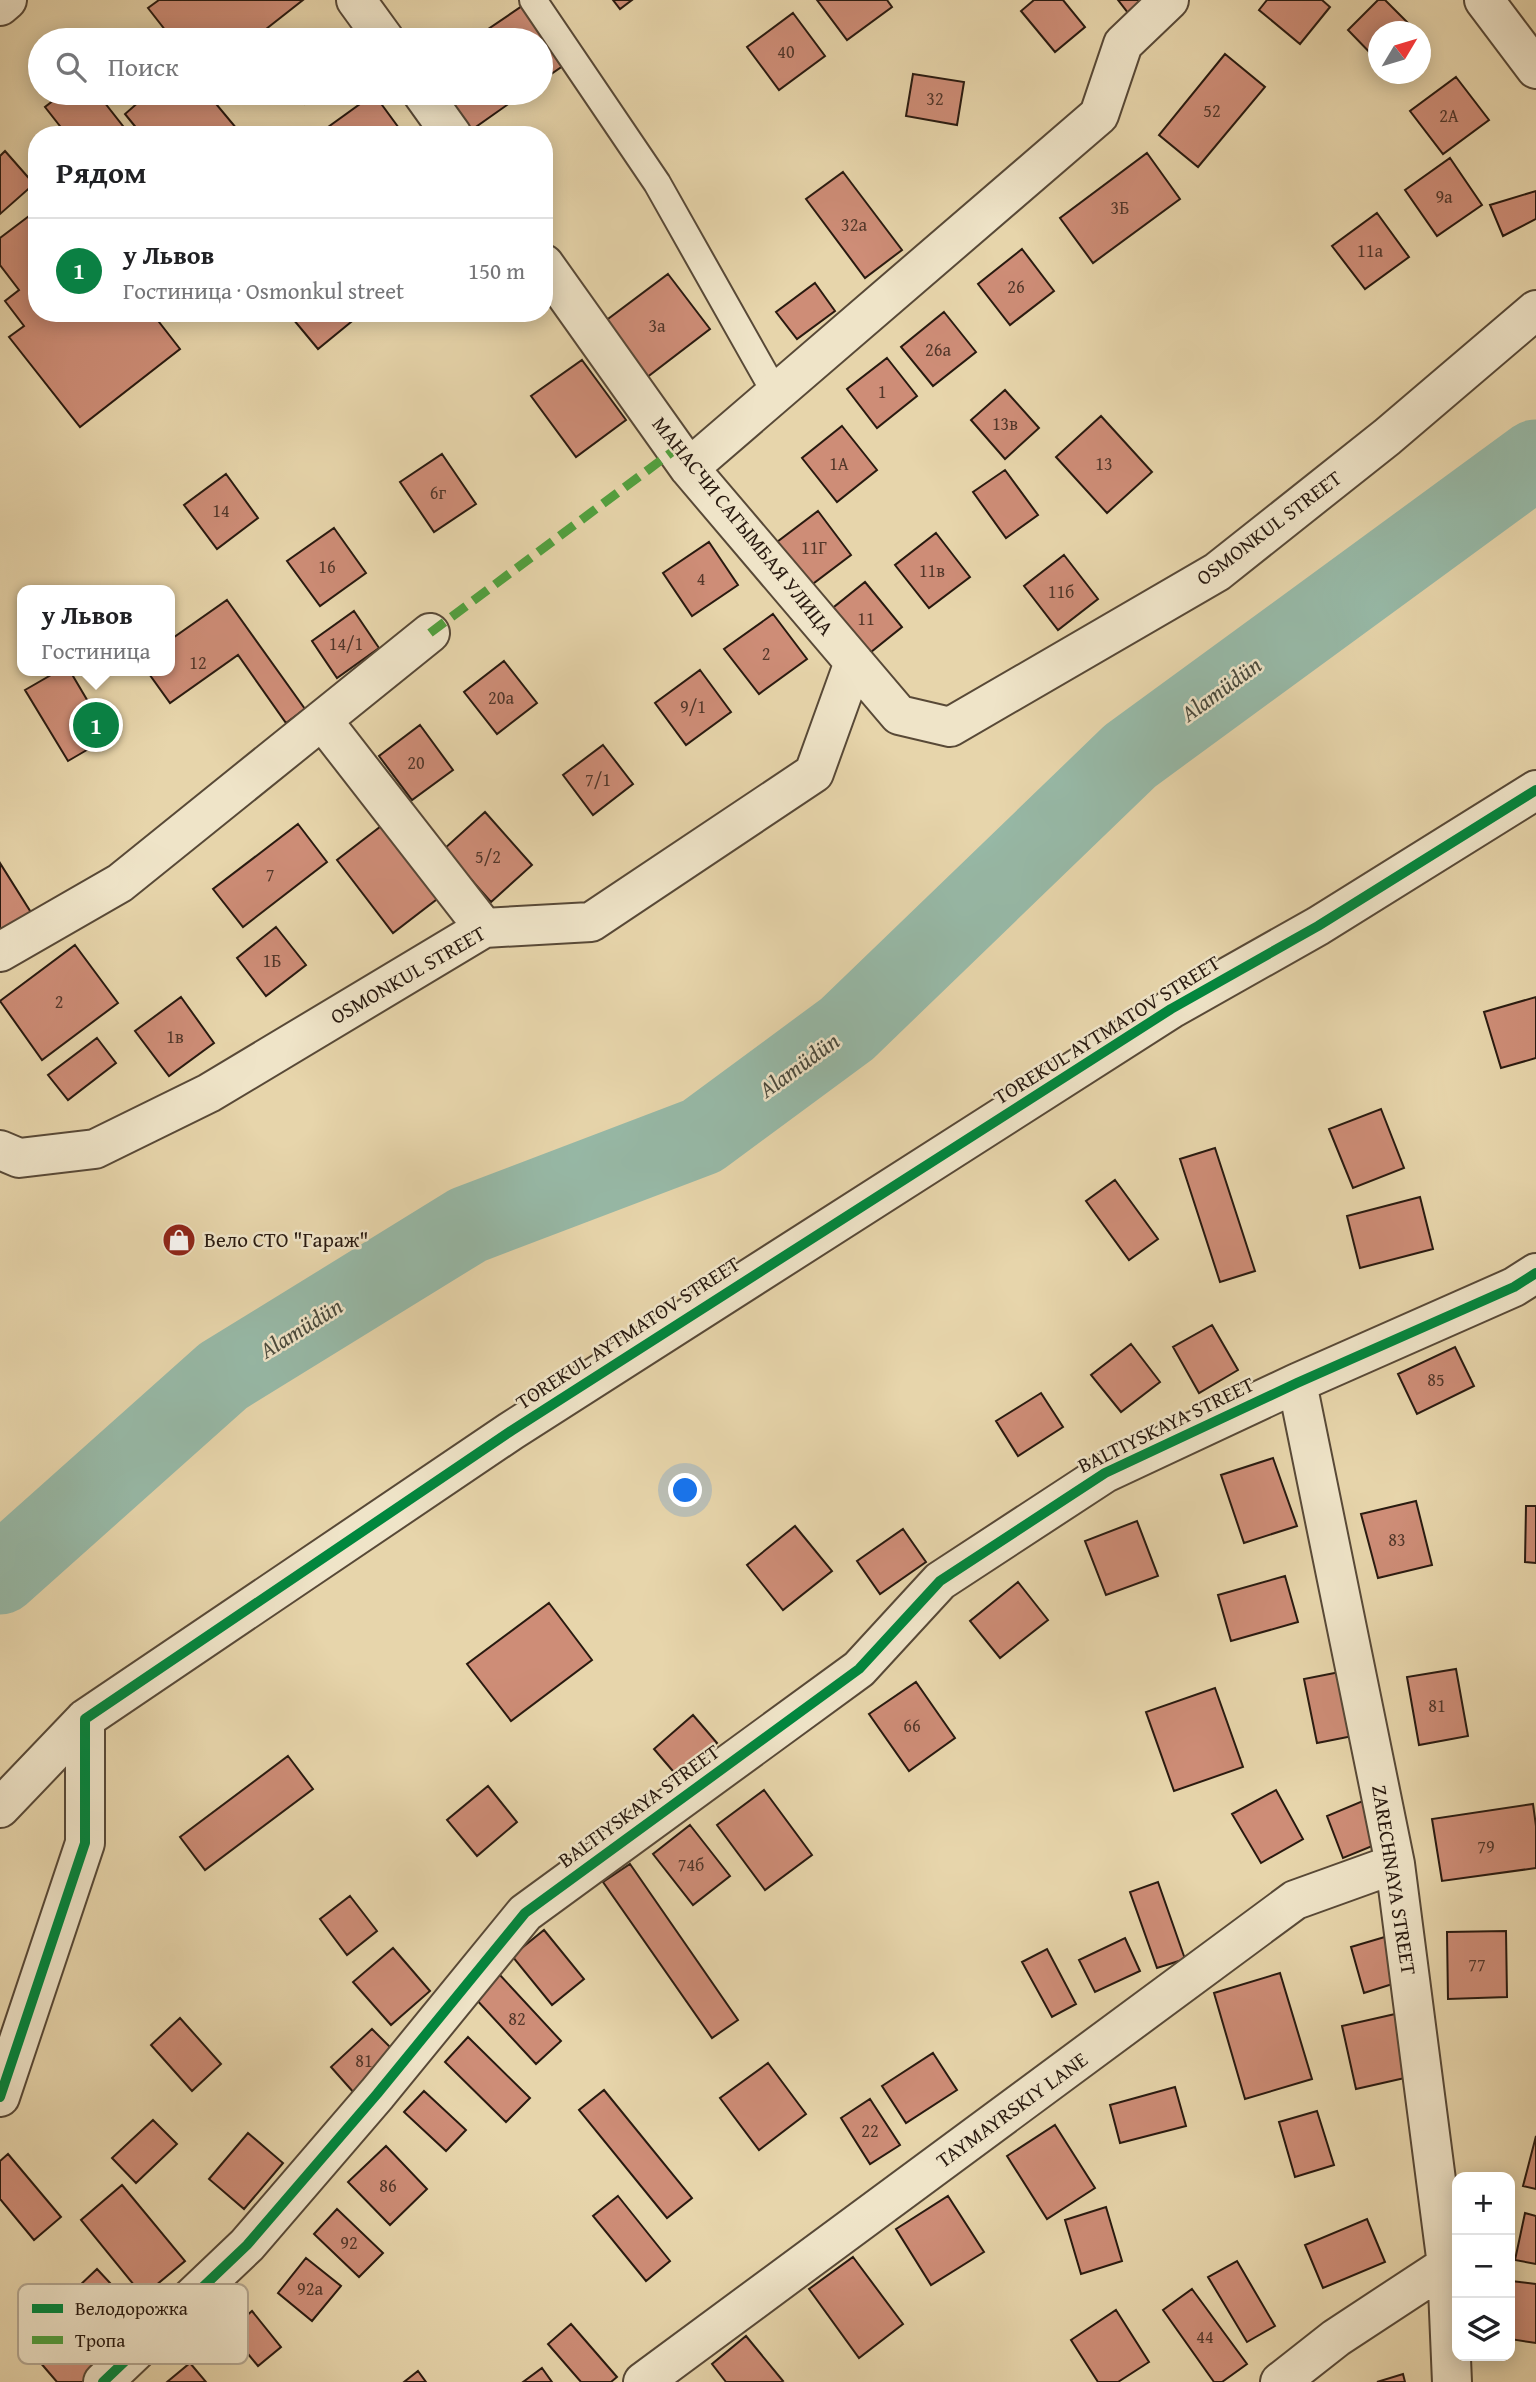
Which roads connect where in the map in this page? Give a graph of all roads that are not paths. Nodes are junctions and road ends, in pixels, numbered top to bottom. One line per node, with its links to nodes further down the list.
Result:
1 (7, 0): 6 (street)
2 (356, 0): 7 (street)
3 (533, 0): 8 (lane)
4 (1169, 0): 15 (street)
5 (1484, 0): 10 (street)
6 (0, 6)
7 (376, 28)
8 (552, 28)
9 (553, 30): 15 (lane)
10 (1536, 69)
11 (431, 105): 12 (street)
12 (446, 126)
13 (553, 277): 16 (street, МАНАСЧИ САГЫМБАЯ УЛИЦА)
14 (1536, 310): 19 (street, OSMONKUL STREET)
15 (776, 394): 16 (street)
16 (689, 468): 18 (street, МАНАСЧИ САГЫМБАЯ УЛИЦА)
17 (430, 633): 20 (street)
18 (854, 662): 19 (street, МАНАСЧИ САГЫМБАЯ УЛИЦА); 22 (street, OSMONKUL STREET)
19 (899, 715)
20 (322, 720): 22 (street); 23 (street)
21 (1536, 790): 27 (street, TOREKUL AYTMATOV STREET)
22 (484, 928): 24 (street, OSMONKUL STREET)
23 (0, 951)
24 (0, 1150)
25 (1536, 1273): 26 (street, BALTIYSKAYA STREET)
26 (1297, 1383): 29 (street, ZARECHNAYA STREET); 32 (street, BALTIYSKAYA STREET)
27 (85, 1719): 28 (street, TOREKUL AYTMATOV STREET); 30 (street)
28 (0, 1808)
29 (1395, 1864): 31 (street, ZARECHNAYA STREET); 35 (street, TAYMAYRSKIY LANE)
30 (0, 2097)
31 (1447, 2266): 36 (street); 37 (street, ZARECHNAYA STREET)
32 (206, 2284)
33 (122, 2364): 34 (street, BALTIYSKAYA STREET)
34 (103, 2382)
35 (643, 2382)
36 (1280, 2382)
37 (1452, 2382)

